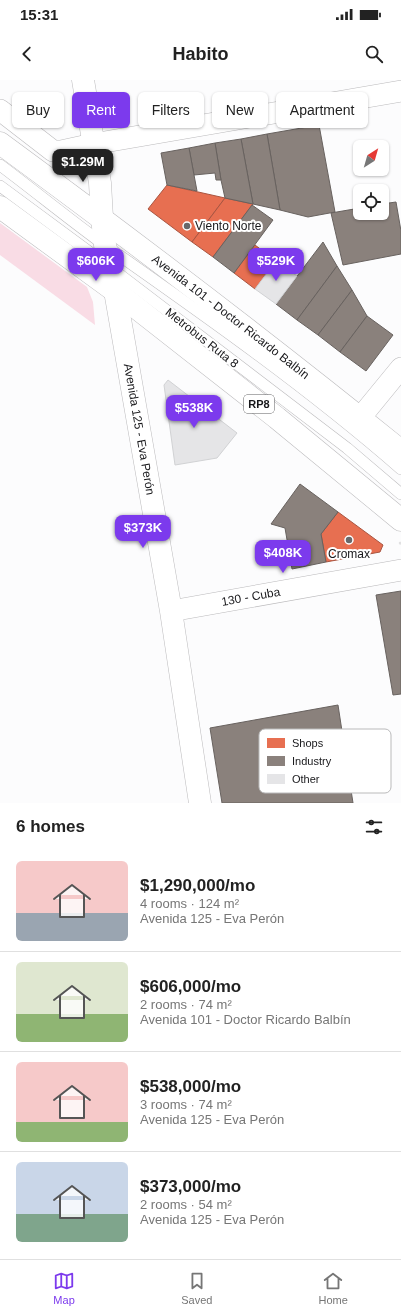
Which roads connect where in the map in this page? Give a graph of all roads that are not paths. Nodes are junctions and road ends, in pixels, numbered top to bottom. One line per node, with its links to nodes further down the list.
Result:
1 (83, 80): 5 (main road, Avenida 125 - Eva Perón)
2 (400, 91): 5 (street)
3 (0, 110): 5 (street)
4 (0, 143): 9 (main road, Avenida 101 - Doctor Ricardo Balbín)
5 (93, 144): 9 (main road, Avenida 125 - Eva Perón)
6 (0, 165): 10 (lane, Metrobus Ruta 8)
7 (0, 186): 11 (lane, Metrobus Ruta 8)
8 (0, 207): 12 (main road, RP8)
9 (102, 218): 10 (main road, Avenida 125 - Eva Perón); 14 (main road, Avenida 101 - Doctor Ricardo Balbín)
10 (105, 245): 11 (main road, Avenida 125 - Eva Perón); 16 (lane, Metrobus Ruta 8)
11 (111, 268): 12 (main road, Avenida 125 - Eva Perón); 17 (lane, Metrobus Ruta 8)
12 (115, 291): 18 (main road, RP8); 20 (main road, Avenida 125 - Eva Perón)
13 (401, 368): 14 (street)
14 (360, 418): 15 (main road, Avenida 101 - Doctor Ricardo Balbín)
15 (401, 452)
16 (401, 469)
17 (401, 494)
18 (401, 520)
19 (401, 570): 20 (street, 130 - Cuba)
20 (171, 611): 21 (main road, Avenida 125 - Eva Perón)
21 (200, 803)

